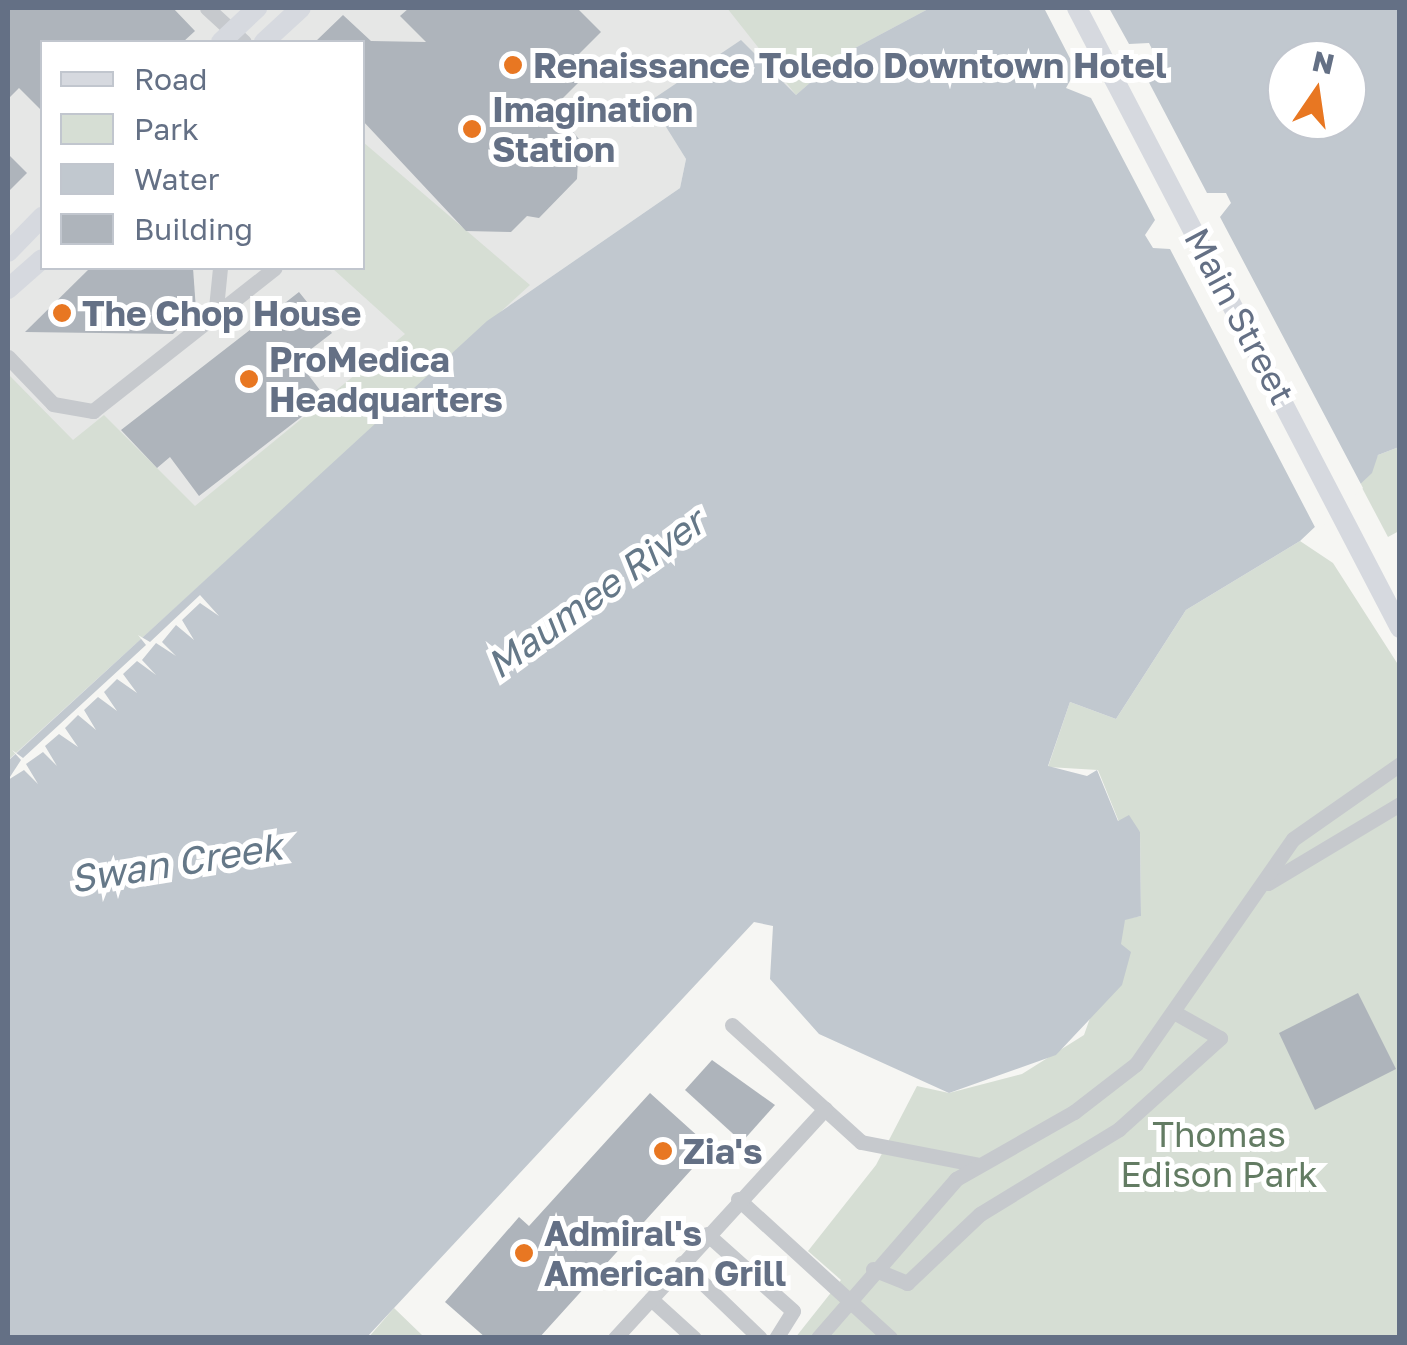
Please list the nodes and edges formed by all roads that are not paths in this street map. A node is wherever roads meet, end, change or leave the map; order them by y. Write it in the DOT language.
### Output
graph roads {
  1 [pos="207,8"];
  2 [pos="257,8"];
  3 [pos="301,8"];
  4 [pos="1076,8"];
  5 [pos="232,39"];
  6 [pos="266,40"];
  7 [pos="40,219"];
  8 [pos="12,247"];
  9 [pos="40,260"];
  10 [pos="220,270"];
  11 [pos="273,270"];
  12 [pos="8,288"];
  13 [pos="213,322"];
  14 [pos="8,356"];
  15 [pos="1400,628"];
  16 [pos="1400,764"];
  17 [pos="1400,804"];
  18 [pos="1324,812"];
  19 [pos="1392,815"];
  20 [pos="1334,842"];
  21 [pos="1261,889"];
  22 [pos="1178,1014"];
  23 [pos="732,1025"];
  24 [pos="825,1109"];
  25 [pos="979,1165"];
  26 [pos="738,1199"];
  27 [pos="707,1234"];
  28 [pos="682,1263"];
  29 [pos="873,1268"];
  30 [pos="651,1299"];
  31 [pos="848,1300"];
  32 [pos="624,1334"];
  33 [pos="694,1338"];
  34 [pos="760,1338"];
  35 [pos="776,1338"];
  36 [pos="818,1338"];
  37 [pos="890,1338"];
  1 -- 5 [label="street"];
  2 -- 5 [label="main road"];
  3 -- 6 [label="main road"];
  4 -- 15 [label="main road, Main Street"];
  7 -- 8 [label="main road"];
  8 -- 9 [label="main road"];
  9 -- 12 [label="main road"];
  10 -- 13 [label="street"];
  11 -- 13 [label="street"];
  13 -- 14 [label="street"];
  16 -- 18 [label="street"];
  17 -- 19 [label="street"];
  18 -- 20 [label="street"];
  18 -- 21 [label="street"];
  19 -- 20 [label="street"];
  20 -- 21 [label="street"];
  21 -- 22 [label="street"];
  22 -- 25 [label="street"];
  22 -- 29 [label="street"];
  23 -- 24 [label="street"];
  24 -- 25 [label="street"];
  24 -- 26 [label="street"];
  25 -- 29 [label="street"];
  26 -- 27 [label="street"];
  26 -- 31 [label="street"];
  27 -- 28 [label="street"];
  27 -- 35 [label="street"];
  28 -- 30 [label="street"];
  28 -- 34 [label="street"];
  29 -- 31 [label="street"];
  30 -- 32 [label="street"];
  30 -- 33 [label="street"];
  31 -- 36 [label="street"];
  31 -- 37 [label="street"];
}
